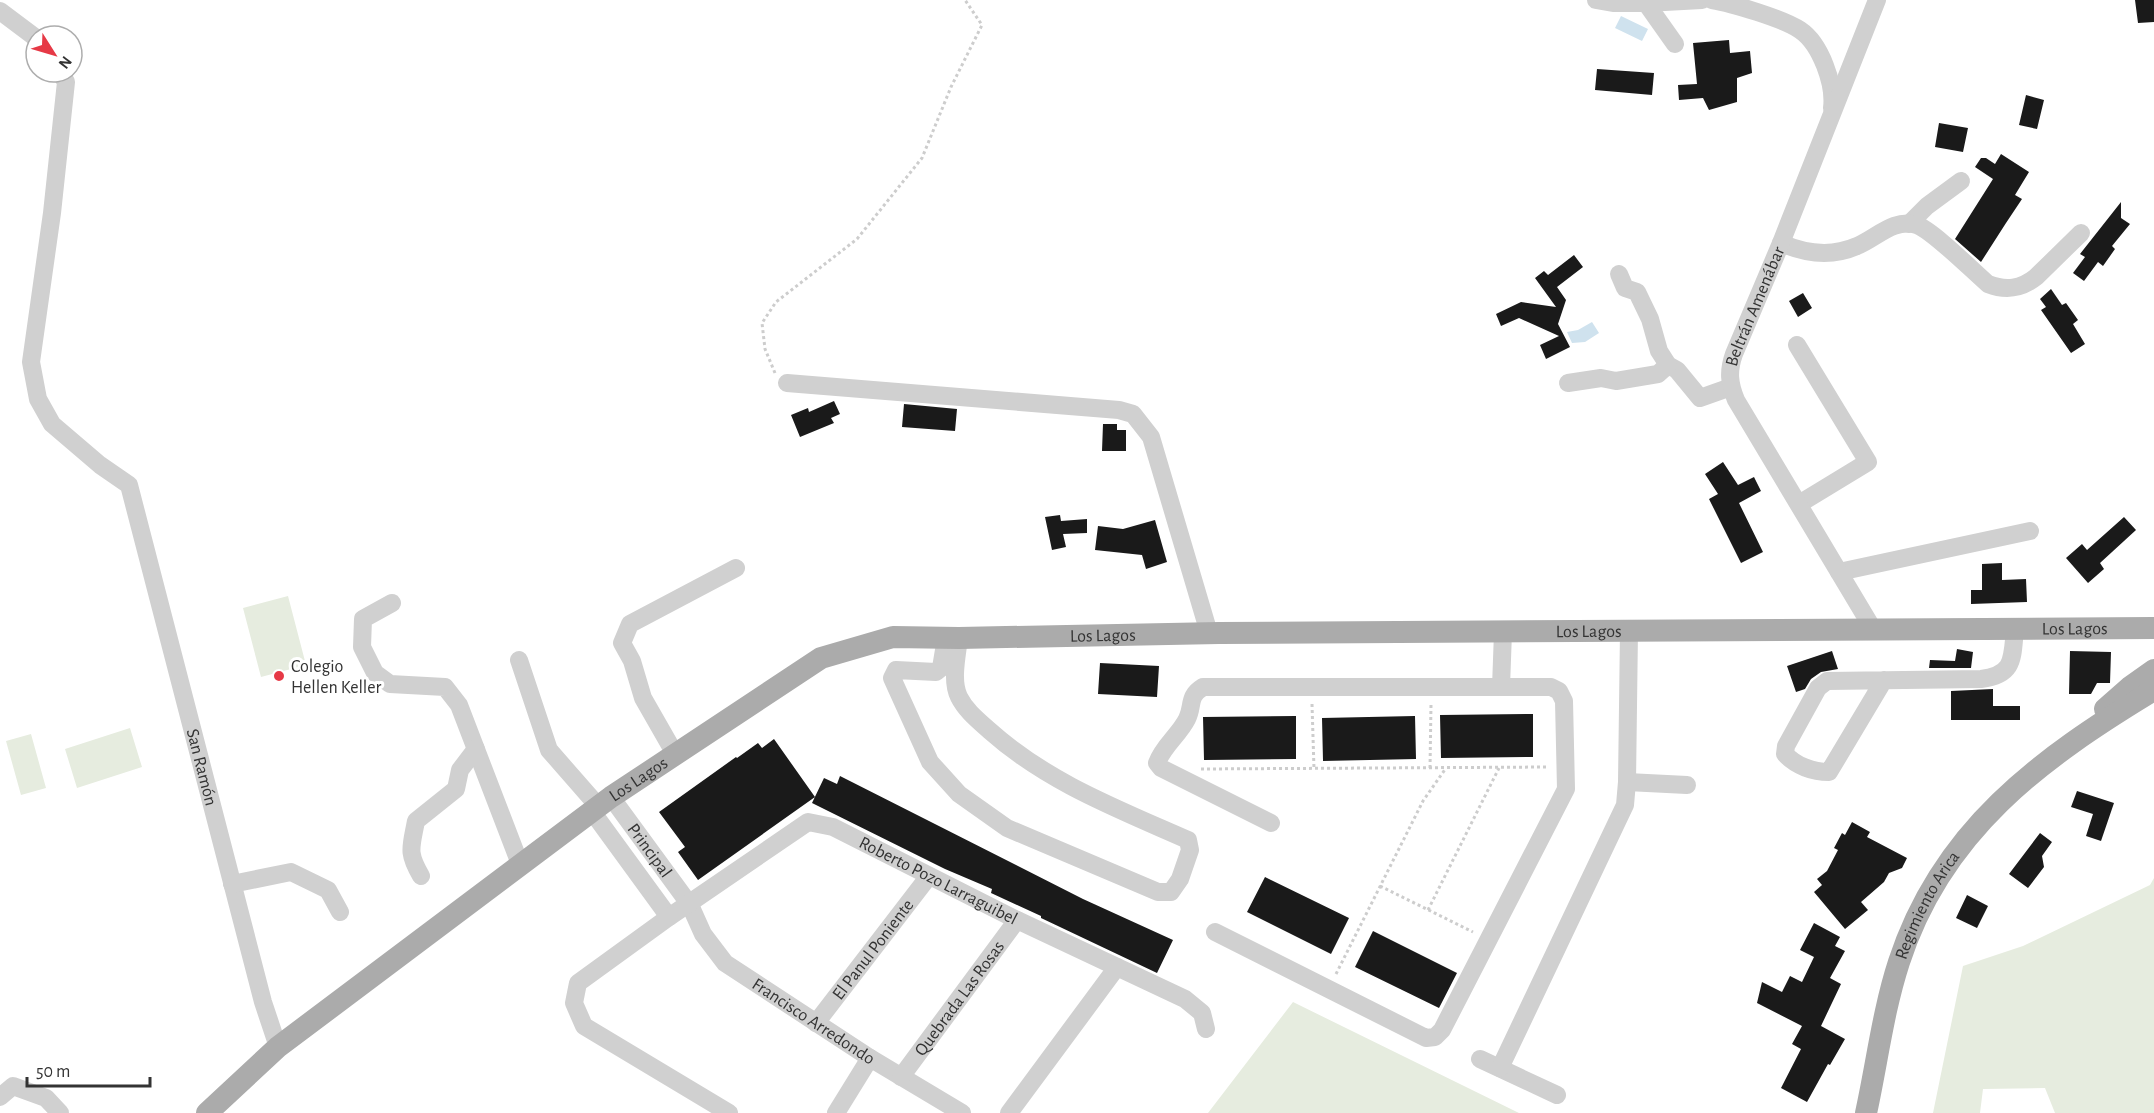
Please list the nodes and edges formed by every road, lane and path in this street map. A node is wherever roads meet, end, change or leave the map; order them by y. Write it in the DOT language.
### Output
graph roads {
  1 [pos="965,0"];
  2 [pos="1596,0"];
  3 [pos="1702,0"];
  4 [pos="1712,0"];
  5 [pos="1876,0"];
  6 [pos="1646,3"];
  7 [pos="0,11"];
  8 [pos="24,29"];
  9 [pos="1675,44"];
  10 [pos="66,84"];
  11 [pos="1832,116"];
  12 [pos="1961,181"];
  13 [pos="1909,224"];
  14 [pos="2080,233"];
  15 [pos="1781,243"];
  16 [pos="1618,274"];
  17 [pos="1797,345"];
  18 [pos="1668,365"];
  19 [pos="782,379"];
  20 [pos="1568,383"];
  21 [pos="1731,387"];
  22 [pos="1798,504"];
  23 [pos="2030,531"];
  24 [pos="736,568"];
  25 [pos="1839,572"];
  26 [pos="392,603"];
  27 [pos="1873,629"];
  28 [pos="2015,629"];
  29 [pos="2153,629"];
  30 [pos="1629,631"];
  31 [pos="1503,632"];
  32 [pos="1209,633"];
  33 [pos="952,638"];
  34 [pos="519,660"];
  35 [pos="2154,670"];
  36 [pos="1884,680"];
  37 [pos="1312,687"];
  38 [pos="1432,687"];
  39 [pos="1501,687"];
  40 [pos="2154,690"];
  41 [pos="2069,747"];
  42 [pos="476,749"];
  43 [pos="675,754"];
  44 [pos="1565,766"];
  45 [pos="1430,768"];
  46 [pos="1446,768"];
  47 [pos="1499,768"];
  48 [pos="1314,769"];
  49 [pos="1180,778"];
  50 [pos="1628,782"];
  51 [pos="1688,784"];
  52 [pos="600,804"];
  53 [pos="1271,823"];
  54 [pos="520,864"];
  55 [pos="421,876"];
  56 [pos="929,876"];
  57 [pos="232,884"];
  58 [pos="1380,886"];
  59 [pos="690,905"];
  60 [pos="1428,910"];
  61 [pos="340,912"];
  62 [pos="669,917"];
  63 [pos="1017,920"];
  64 [pos="1215,932"];
  65 [pos="1488,939"];
  66 [pos="1117,967"];
  67 [pos="1329,989"];
  68 [pos="816,1023"];
  69 [pos="1206,1029"];
  70 [pos="278,1047"];
  71 [pos="870,1058"];
  72 [pos="1480,1059"];
  73 [pos="1500,1068"];
  74 [pos="901,1077"];
  75 [pos="1557,1095"];
  76 [pos="0,1096"];
  77 [pos="60,1113"];
  78 [pos="207,1113"];
  79 [pos="729,1113"];
  80 [pos="836,1113"];
  81 [pos="962,1113"];
  82 [pos="1009,1113"];
  83 [pos="1866,1113"];
  1 -- 19 [label="path"];
  2 -- 6 [label="street"];
  3 -- 6 [label="street"];
  4 -- 11 [label="street"];
  5 -- 11 [label="street, Beltrán Amenábar"];
  6 -- 9 [label="street"];
  7 -- 8 [label="street"];
  10 -- 57 [label="street, San Ramón"];
  11 -- 15 [label="street, Beltrán Amenábar"];
  12 -- 13 [label="street"];
  13 -- 14 [label="street"];
  13 -- 15 [label="street"];
  15 -- 21 [label="street, Beltrán Amenábar"];
  16 -- 18 [label="street"];
  17 -- 22 [label="street"];
  18 -- 20 [label="street"];
  18 -- 21 [label="street"];
  19 -- 32 [label="street"];
  21 -- 22 [label="street, Beltrán Amenábar"];
  22 -- 25 [label="street, Beltrán Amenábar"];
  23 -- 25 [label="street"];
  24 -- 43 [label="street"];
  25 -- 27 [label="street, Beltrán Amenábar"];
  26 -- 42 [label="street"];
  27 -- 28 [label="main road, Los Lagos"];
  27 -- 30 [label="main road, Los Lagos"];
  28 -- 29 [label="main road, Los Lagos"];
  28 -- 36 [label="street"];
  30 -- 31 [label="main road, Los Lagos"];
  30 -- 50 [label="street"];
  31 -- 32 [label="main road, Los Lagos"];
  31 -- 39 [label="street"];
  32 -- 33 [label="main road, Los Lagos"];
  33 -- 33 [label="street"];
  33 -- 43 [label="main road, Los Lagos"];
  34 -- 52 [label="street"];
  35 -- 41 [label="main road, Regimiento Arica"];
  36 -- 36 [label="street"];
  37 -- 38 [label="street"];
  37 -- 48 [label="path"];
  37 -- 49 [label="street"];
  38 -- 39 [label="street"];
  38 -- 45 [label="path"];
  39 -- 44 [label="street"];
  40 -- 41 [label="main road, Regimiento Arica"];
  41 -- 83 [label="main road, Regimiento Arica"];
  42 -- 54 [label="street"];
  42 -- 55 [label="street"];
  43 -- 52 [label="main road, Los Lagos"];
  44 -- 47 [label="path"];
  44 -- 65 [label="street"];
  45 -- 46 [label="path"];
  45 -- 48 [label="path"];
  46 -- 47 [label="path"];
  46 -- 58 [label="path"];
  47 -- 60 [label="path"];
  48 -- 49 [label="path"];
  49 -- 53 [label="street"];
  50 -- 51 [label="street"];
  50 -- 73 [label="street"];
  52 -- 54 [label="main road, Los Lagos"];
  52 -- 59 [label="street, Principal"];
  52 -- 62 [label="street, Principal"];
  54 -- 70 [label="main road, Los Lagos"];
  56 -- 59 [label="street, Roberto Pozo Larraguibel"];
  56 -- 63 [label="street, Roberto Pozo Larraguibel"];
  56 -- 68 [label="street, El Panul Poniente"];
  57 -- 61 [label="street"];
  57 -- 70 [label="street, San Ramón"];
  58 -- 60 [label="path"];
  58 -- 67 [label="path"];
  59 -- 62 [label="street, Roberto Pozo Larraguibel"];
  59 -- 68 [label="street, Francisco Arredondo"];
  60 -- 65 [label="path"];
  62 -- 79 [label="street, Roberto Pozo Larraguibel"];
  63 -- 66 [label="street, Roberto Pozo Larraguibel"];
  63 -- 74 [label="street, Quebrada Las Rosas"];
  64 -- 67 [label="street"];
  65 -- 67 [label="street"];
  66 -- 69 [label="street, Roberto Pozo Larraguibel"];
  66 -- 82 [label="street"];
  68 -- 71 [label="street, Francisco Arredondo"];
  70 -- 78 [label="main road, Los Lagos"];
  71 -- 74 [label="street, Francisco Arredondo"];
  71 -- 80 [label="street"];
  72 -- 73 [label="street"];
  73 -- 75 [label="street"];
  74 -- 81 [label="street, Francisco Arredondo"];
  76 -- 77 [label="street"];
}
